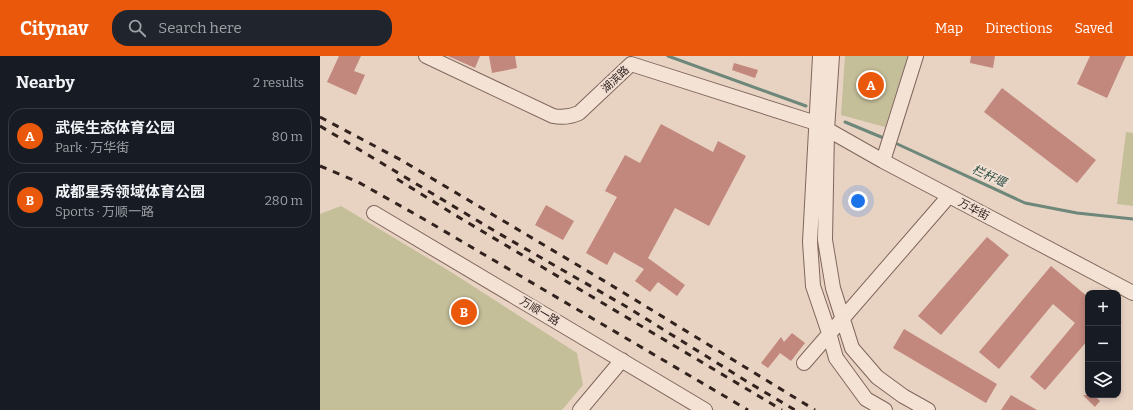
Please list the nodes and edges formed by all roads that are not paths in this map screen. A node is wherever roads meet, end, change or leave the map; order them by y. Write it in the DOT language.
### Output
graph roads {
  1 [pos="426,56"];
  2 [pos="820,56"];
  3 [pos="832,56"];
  4 [pos="916,56"];
  5 [pos="822,127"];
  6 [pos="883,161"];
  7 [pos="949,196"];
  8 [pos="374,213"];
  9 [pos="1133,293"];
  10 [pos="842,318"];
  11 [pos="830,333"];
  12 [pos="622,360"];
  13 [pos="804,363"];
  14 [pos="580,410"];
  15 [pos="705,410"];
  16 [pos="885,410"];
  17 [pos="928,410"];
  1 -- 5 [label="street, 湖滨路"];
  2 -- 5 [label="street"];
  3 -- 5 [label="street"];
  4 -- 6 [label="street"];
  5 -- 6 [label="street, 万华街"];
  5 -- 10 [label="street"];
  5 -- 11 [label="street"];
  6 -- 7 [label="street, 万华街"];
  7 -- 9 [label="street, 万华街"];
  7 -- 10 [label="street"];
  8 -- 12 [label="street, 万顺一路"];
  10 -- 11 [label="street"];
  10 -- 17 [label="street"];
  11 -- 13 [label="street"];
  11 -- 16 [label="street"];
  12 -- 14 [label="street"];
  12 -- 15 [label="street, 万顺一路"];
}
